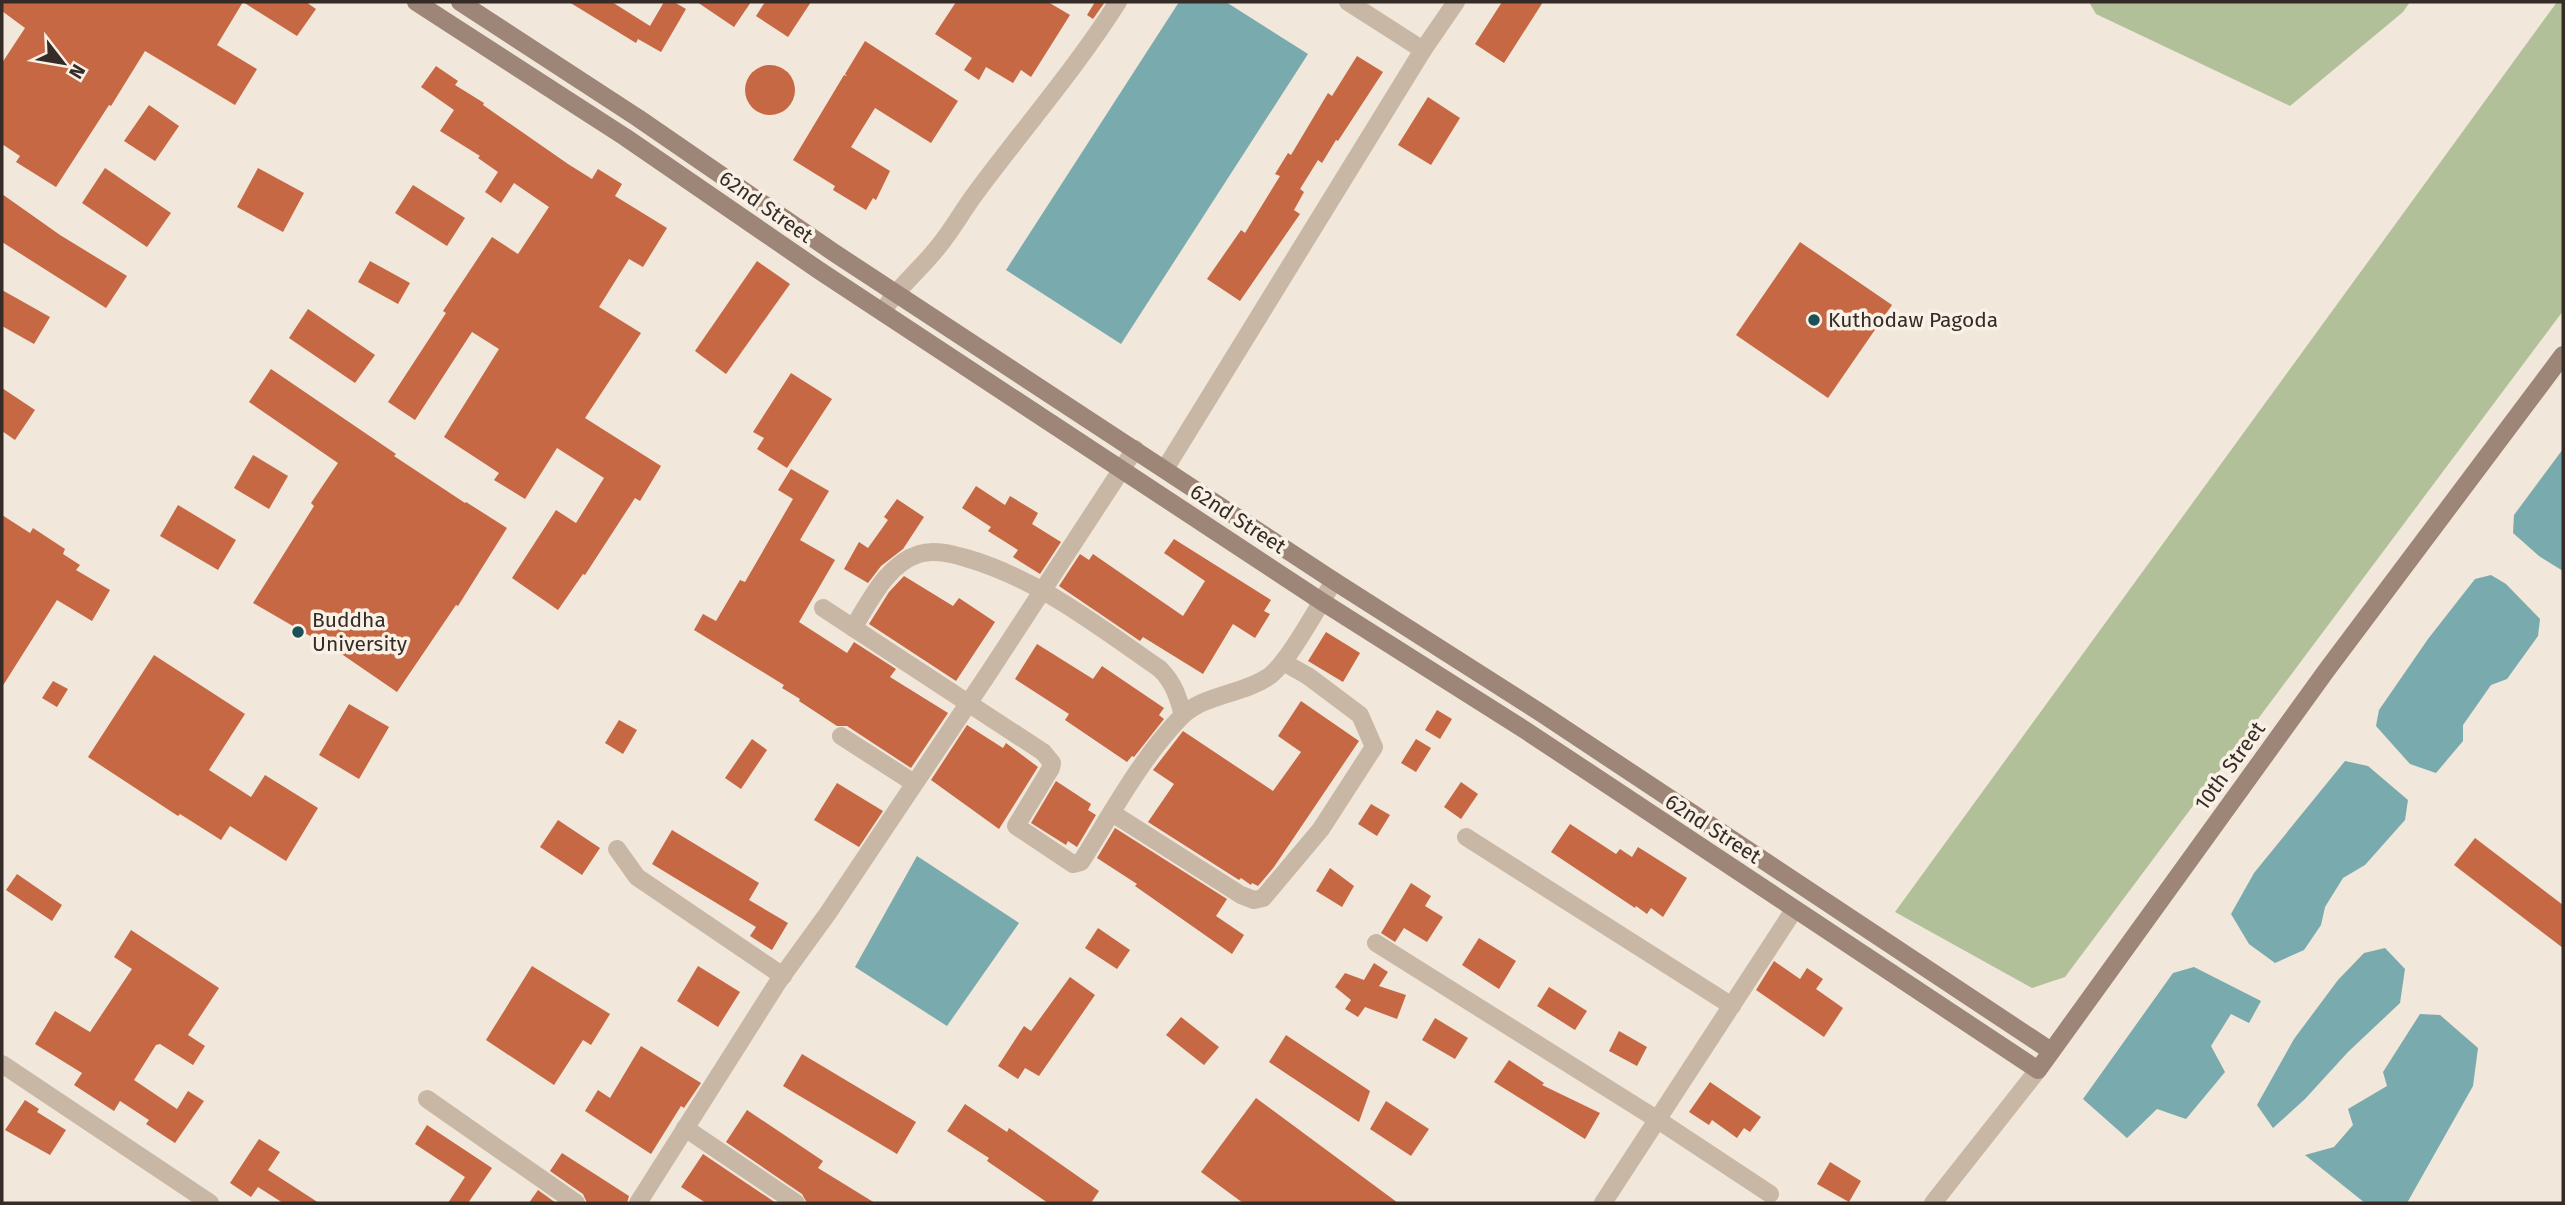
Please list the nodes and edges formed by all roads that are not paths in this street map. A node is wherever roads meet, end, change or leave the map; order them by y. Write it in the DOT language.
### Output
graph roads {
  1 [pos="416,2"];
  2 [pos="460,2"];
  3 [pos="1118,2"];
  4 [pos="1348,2"];
  5 [pos="1456,2"];
  6 [pos="1423,50"];
  7 [pos="896,292"];
  8 [pos="883,311"];
  9 [pos="2563,355"];
  10 [pos="1135,449"];
  11 [pos="1123,469"];
  12 [pos="1165,469"];
  13 [pos="1334,581"];
  14 [pos="1044,590"];
  15 [pos="1321,601"];
  16 [pos="822,608"];
  17 [pos="853,628"];
  18 [pos="1283,662"];
  19 [pos="969,702"];
  20 [pos="1541,713"];
  21 [pos="1183,715"];
  22 [pos="1528,732"];
  23 [pos="841,736"];
  24 [pos="914,783"];
  25 [pos="1112,813"];
  26 [pos="1466,837"];
  27 [pos="617,849"];
  28 [pos="1794,910"];
  29 [pos="1376,943"];
  30 [pos="1889,944"];
  31 [pos="1876,964"];
  32 [pos="783,976"];
  33 [pos="1732,1006"];
  34 [pos="2051,1051"];
  35 [pos="2,1064"];
  36 [pos="2038,1070"];
  37 [pos="426,1099"];
  38 [pos="1658,1120"];
  39 [pos="685,1128"];
  40 [pos="1770,1194"];
  41 [pos="210,1203"];
  42 [pos="576,1203"];
  43 [pos="638,1203"];
  44 [pos="796,1203"];
  45 [pos="1603,1203"];
  46 [pos="1933,1203"];
  1 -- 8 [label="main road, 62nd Street"];
  2 -- 7 [label="main road, 62nd Street"];
  3 -- 7 [label="street"];
  4 -- 6 [label="street"];
  5 -- 6 [label="street"];
  6 -- 12 [label="street"];
  7 -- 8 [label="street"];
  7 -- 10 [label="main road, 62nd Street"];
  8 -- 11 [label="main road, 62nd Street"];
  9 -- 34 [label="main road, 10th Street"];
  10 -- 11 [label="street"];
  10 -- 12 [label="main road, 62nd Street"];
  11 -- 14 [label="street"];
  11 -- 15 [label="main road, 62nd Street"];
  12 -- 13 [label="main road, 62nd Street"];
  13 -- 15 [label="street"];
  13 -- 20 [label="main road, 62nd Street"];
  14 -- 17 [label="street"];
  14 -- 19 [label="street"];
  14 -- 21 [label="street"];
  15 -- 18 [label="street"];
  15 -- 22 [label="main road, 62nd Street"];
  16 -- 17 [label="street"];
  17 -- 19 [label="street"];
  18 -- 21 [label="street"];
  18 -- 25 [label="street"];
  19 -- 24 [label="street"];
  19 -- 25 [label="street"];
  20 -- 22 [label="main road"];
  20 -- 30 [label="main road, 62nd Street"];
  21 -- 25 [label="street"];
  22 -- 28 [label="main road, 62nd Street"];
  23 -- 24 [label="street"];
  24 -- 32 [label="street"];
  26 -- 33 [label="street"];
  27 -- 32 [label="street"];
  28 -- 31 [label="main road, 62nd Street"];
  28 -- 33 [label="street"];
  29 -- 38 [label="street"];
  30 -- 31 [label="main road"];
  30 -- 34 [label="main road, 62nd Street"];
  31 -- 36 [label="main road, 62nd Street"];
  32 -- 39 [label="street"];
  33 -- 38 [label="street"];
  34 -- 36 [label="main road, 10th Street"];
  35 -- 41 [label="street"];
  36 -- 46 [label="street, 10th Street"];
  37 -- 42 [label="street"];
  38 -- 40 [label="street"];
  38 -- 45 [label="street"];
  39 -- 43 [label="street"];
  39 -- 44 [label="street"];
}
